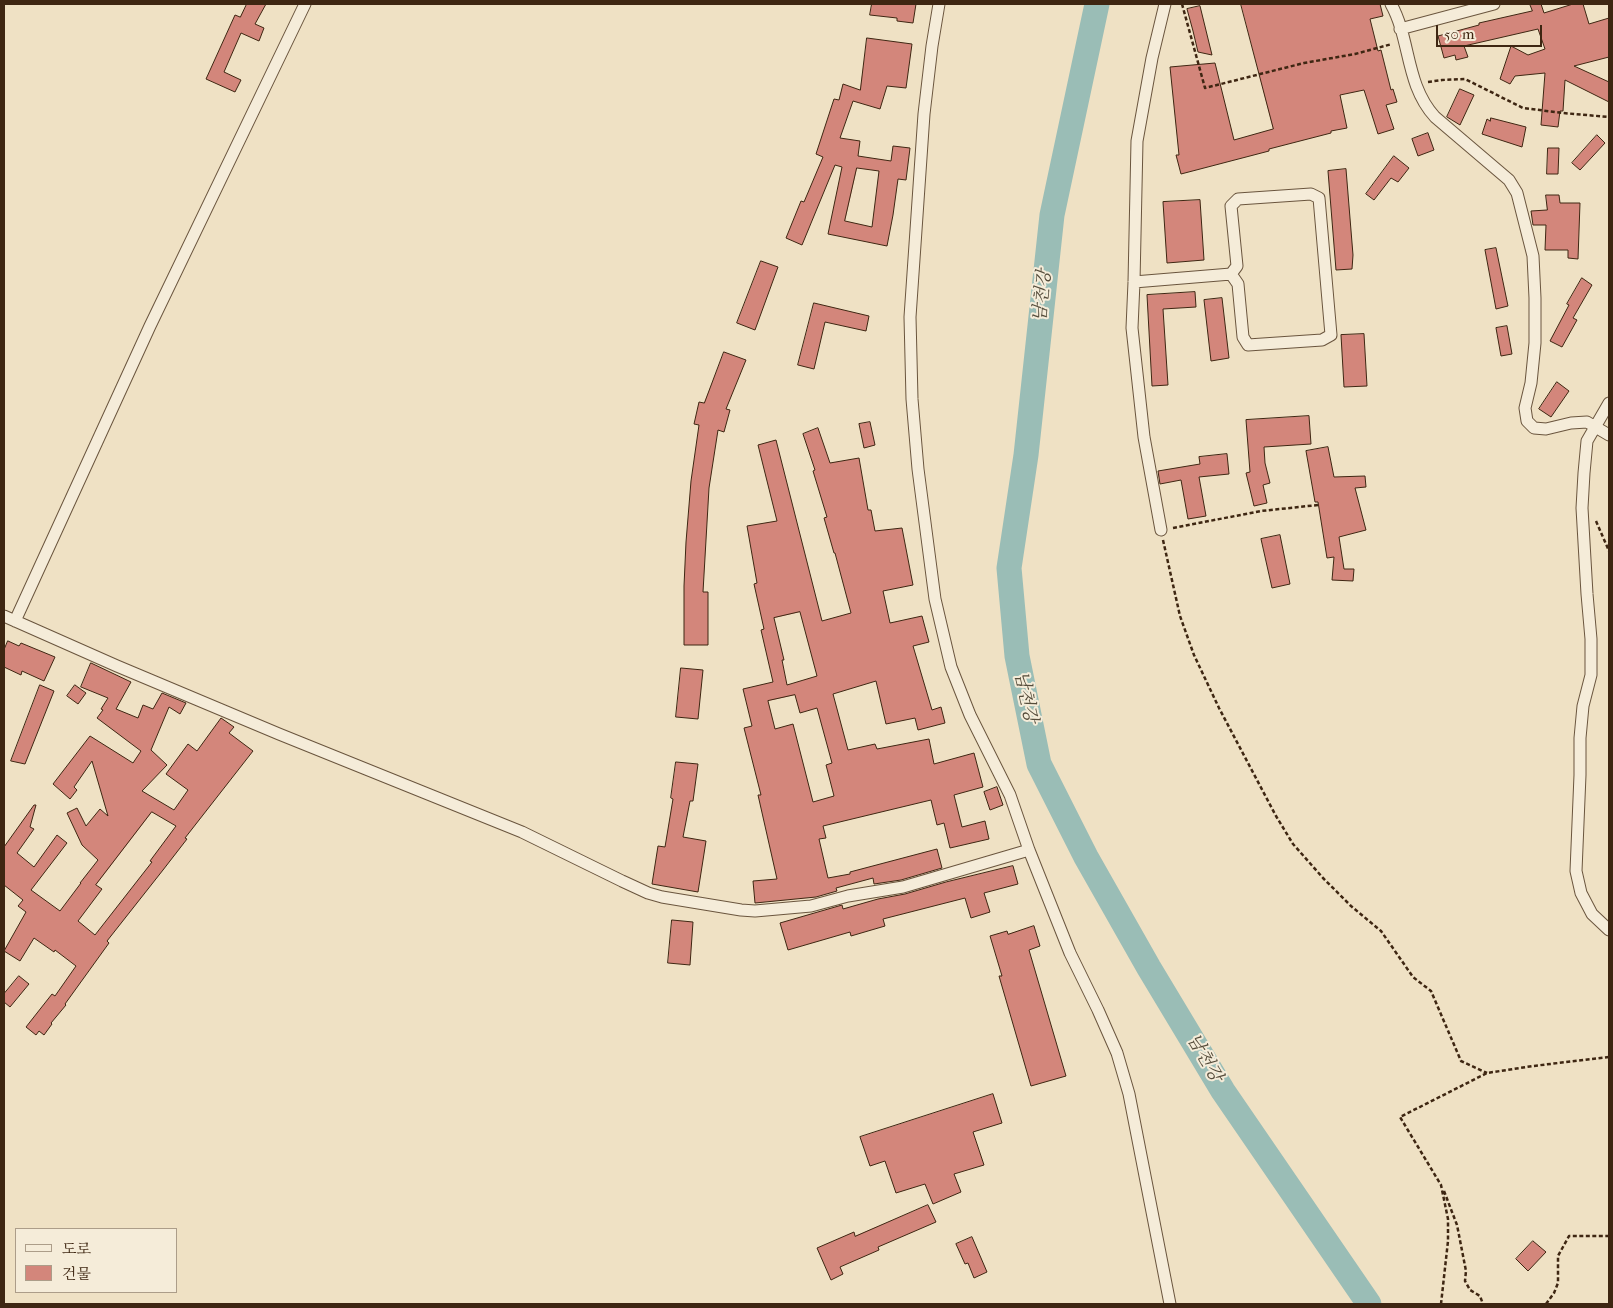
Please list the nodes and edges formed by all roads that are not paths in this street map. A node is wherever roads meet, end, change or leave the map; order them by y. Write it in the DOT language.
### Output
graph roads {
  1 [pos="305,4"];
  2 [pos="939,4"];
  3 [pos="1165,4"];
  4 [pos="1391,4"];
  5 [pos="1494,4"];
  6 [pos="1400,29"];
  7 [pos="1231,274"];
  8 [pos="1134,282"];
  9 [pos="1609,403"];
  10 [pos="1596,428"];
  11 [pos="1609,435"];
  12 [pos="1161,530"];
  13 [pos="9,618"];
  14 [pos="1029,850"];
  15 [pos="1609,930"];
  16 [pos="1170,1304"];
  1 -- 13 [label="street"];
  2 -- 14 [label="street"];
  3 -- 8 [label="street"];
  4 -- 6 [label="street"];
  5 -- 6 [label="street"];
  6 -- 10 [label="street"];
  7 -- 7 [label="street"];
  7 -- 8 [label="street"];
  8 -- 12 [label="street"];
  9 -- 10 [label="street"];
  10 -- 11 [label="street"];
  10 -- 15 [label="street"];
  13 -- 14 [label="street"];
  14 -- 16 [label="street"];
}
